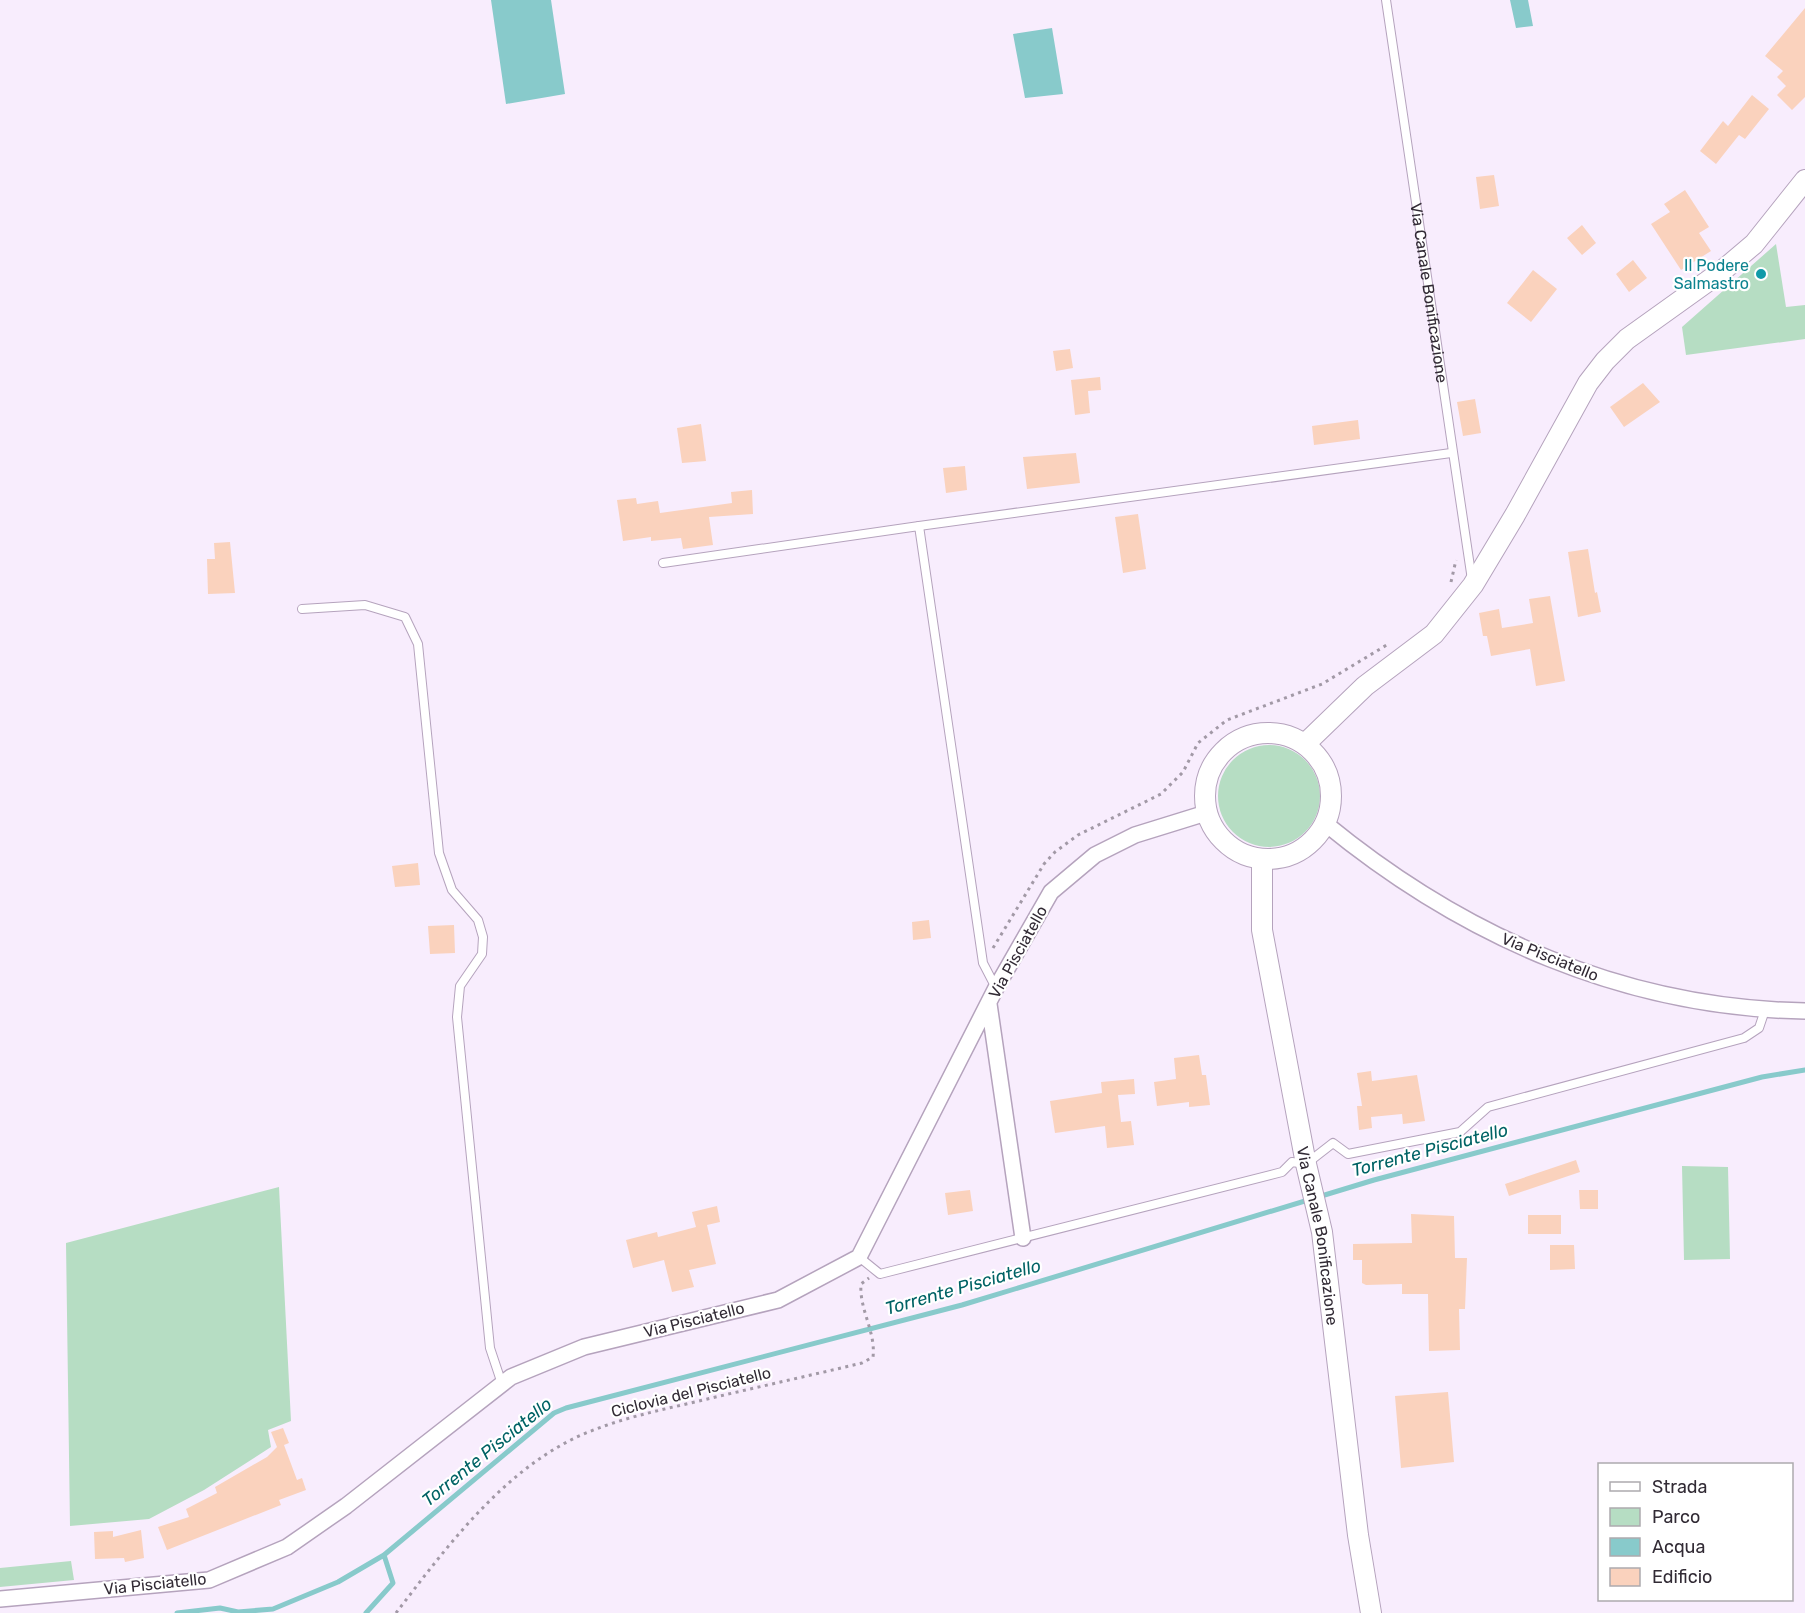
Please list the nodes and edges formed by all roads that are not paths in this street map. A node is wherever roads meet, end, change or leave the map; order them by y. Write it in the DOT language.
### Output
graph roads {
  1 [pos="1386,0"];
  2 [pos="1805,180"];
  3 [pos="1451,453"];
  4 [pos="919,526"];
  5 [pos="663,563"];
  6 [pos="1473,585"];
  7 [pos="302,609"];
  8 [pos="1305,744"];
  9 [pos="1206,813"];
  10 [pos="1326,824"];
  11 [pos="1262,860"];
  12 [pos="996,988"];
  13 [pos="989,1004"];
  14 [pos="1765,1010"];
  15 [pos="1805,1011"];
  16 [pos="1307,1170"];
  17 [pos="1023,1238"];
  18 [pos="859,1257"];
  19 [pos="502,1384"];
  20 [pos="0,1599"];
  21 [pos="1371,1613"];
  1 -- 3 [label="lane, Via Canale Bonificazione"];
  2 -- 6 [label="street"];
  3 -- 4 [label="lane"];
  3 -- 6 [label="lane, Via Canale Bonificazione"];
  4 -- 5 [label="lane"];
  4 -- 12 [label="lane"];
  6 -- 8 [label="street"];
  7 -- 19 [label="lane"];
  8 -- 9 [label="street"];
  8 -- 10 [label="street"];
  9 -- 11 [label="street"];
  9 -- 12 [label="street, Via Pisciatello"];
  10 -- 11 [label="street"];
  10 -- 14 [label="street, Via Pisciatello"];
  11 -- 16 [label="street, Via Canale Bonificazione"];
  12 -- 13 [label="street, Via Pisciatello"];
  13 -- 17 [label="street"];
  13 -- 18 [label="street, Via Pisciatello"];
  14 -- 15 [label="street, Via Pisciatello"];
  14 -- 16 [label="lane"];
  16 -- 17 [label="lane"];
  16 -- 21 [label="street, Via Canale Bonificazione"];
  17 -- 18 [label="lane"];
  18 -- 19 [label="street, Via Pisciatello"];
  19 -- 20 [label="street, Via Pisciatello"];
}
